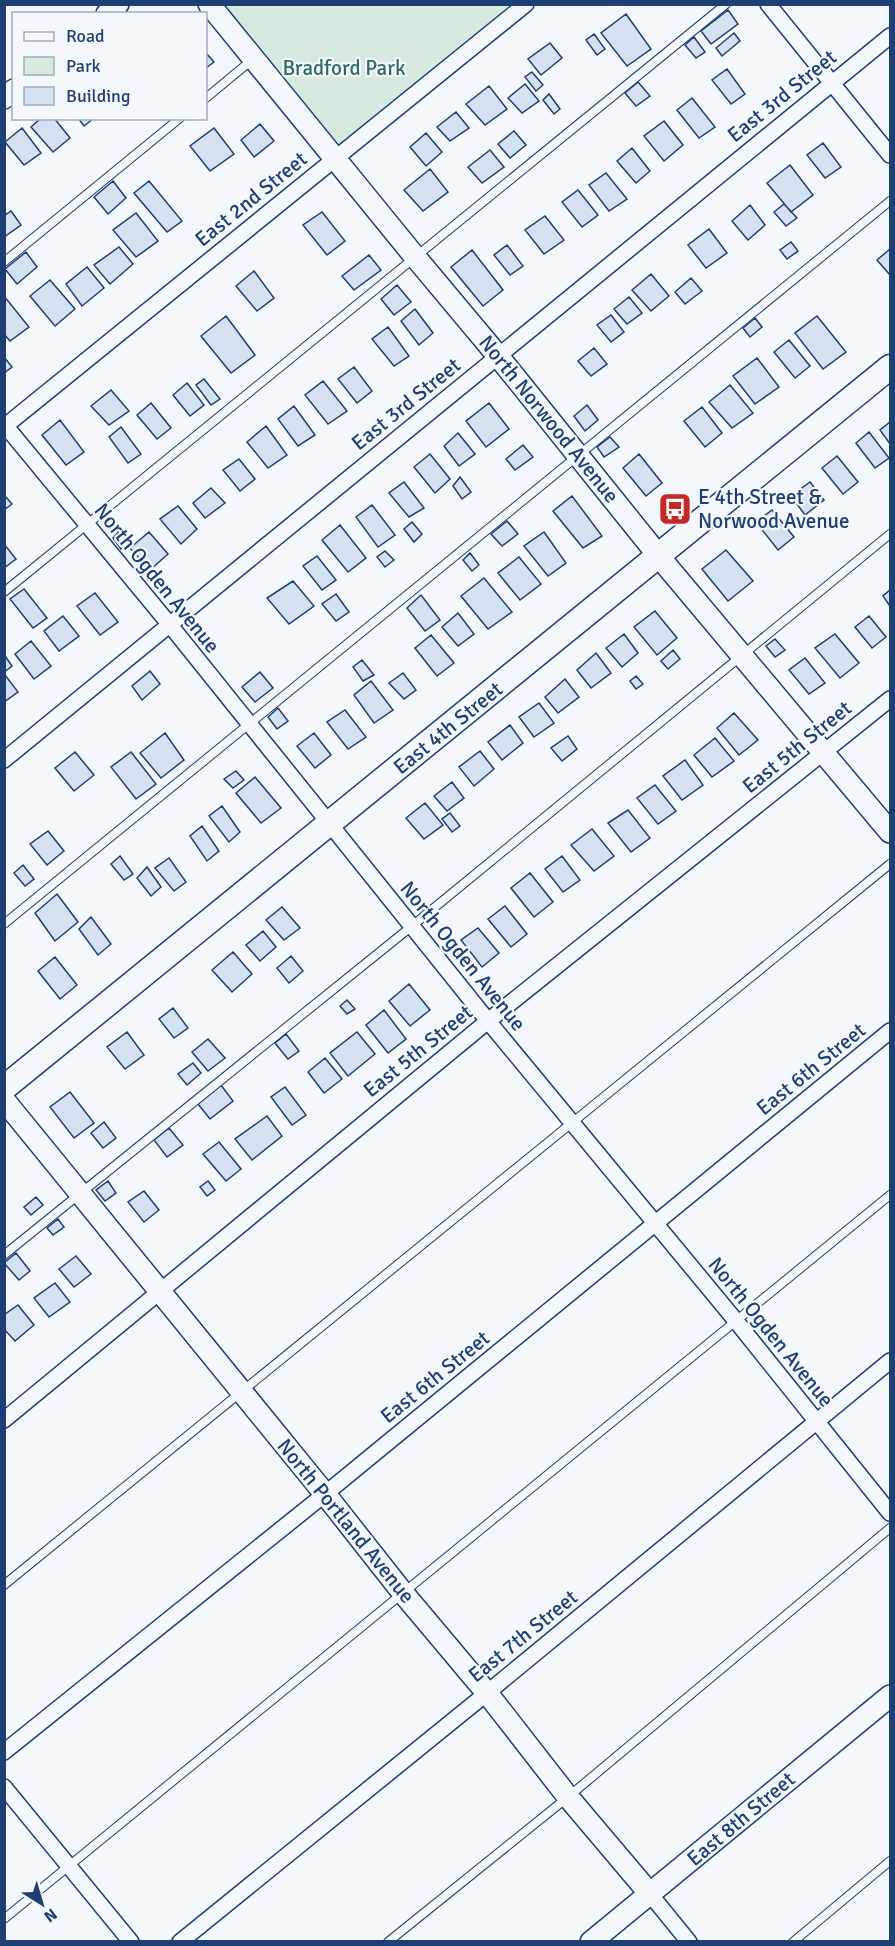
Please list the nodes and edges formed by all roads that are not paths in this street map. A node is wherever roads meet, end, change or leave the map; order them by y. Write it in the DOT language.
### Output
graph roads {
  1 [pos="209,4"];
  2 [pos="526,4"];
  3 [pos="726,4"];
  4 [pos="768,4"];
  5 [pos="891,36"];
  6 [pos="254,58"];
  7 [pos="831,83"];
  8 [pos="207,97"];
  9 [pos="178,120"];
  10 [pos="891,155"];
  11 [pos="335,158"];
  12 [pos="891,201"];
  13 [pos="416,258"];
  14 [pos="4,262"];
  15 [pos="498,356"];
  16 [pos="891,367"];
  17 [pos="5,426"];
  18 [pos="578,456"];
  19 [pos="87,525"];
  20 [pos="891,534"];
  21 [pos="659,556"];
  22 [pos="4,592"];
  23 [pos="170,625"];
  24 [pos="743,655"];
  25 [pos="891,699"];
  26 [pos="248,723"];
  27 [pos="824,753"];
  28 [pos="4,760"];
  29 [pos="330,824"];
  30 [pos="891,832"];
  31 [pos="891,864"];
  32 [pos="4,924"];
  33 [pos="412,926"];
  34 [pos="488,1021"];
  35 [pos="891,1031"];
  36 [pos="4,1088"];
  37 [pos="4,1100"];
  38 [pos="573,1122"];
  39 [pos="80,1194"];
  40 [pos="891,1195"];
  41 [pos="656,1224"];
  42 [pos="4,1255"];
  43 [pos="159,1291"];
  44 [pos="736,1321"];
  45 [pos="891,1361"];
  46 [pos="242,1392"];
  47 [pos="4,1420"];
  48 [pos="817,1422"];
  49 [pos="325,1494"];
  50 [pos="891,1513"];
  51 [pos="891,1528"];
  52 [pos="4,1585"];
  53 [pos="403,1593"];
  54 [pos="487,1694"];
  55 [pos="891,1696"];
  56 [pos="4,1752"];
  57 [pos="4,1787"];
  58 [pos="568,1797"];
  59 [pos="891,1861"];
  60 [pos="69,1866"];
  61 [pos="650,1894"];
  62 [pos="4,1919"];
  63 [pos="131,1941"];
  64 [pos="180,1941"];
  65 [pos="388,1941"];
  66 [pos="591,1941"];
  67 [pos="689,1941"];
  68 [pos="793,1941"];
  1 -- 6 [label="street, North Norwood Avenue"];
  2 -- 11 [label="street, East 2nd Street"];
  3 -- 13 [label="lane"];
  4 -- 7 [label="street"];
  5 -- 7 [label="street, East 3rd Street"];
  6 -- 8 [label="lane"];
  6 -- 11 [label="street, North Norwood Avenue"];
  7 -- 10 [label="street"];
  7 -- 15 [label="street, East 3rd Street"];
  9 -- 14 [label="lane"];
  11 -- 13 [label="street, North Norwood Avenue"];
  11 -- 17 [label="street, East 2nd Street"];
  12 -- 18 [label="lane"];
  13 -- 15 [label="street, North Norwood Avenue"];
  13 -- 19 [label="lane"];
  15 -- 18 [label="street, North Norwood Avenue"];
  15 -- 23 [label="street, East 3rd Street"];
  16 -- 21 [label="main road, East 4th Street"];
  17 -- 19 [label="street, North Ogden Avenue"];
  18 -- 21 [label="street, North Norwood Avenue"];
  18 -- 26 [label="lane"];
  19 -- 22 [label="lane"];
  19 -- 23 [label="street, North Ogden Avenue"];
  20 -- 24 [label="lane"];
  21 -- 24 [label="street, North Norwood Avenue"];
  21 -- 29 [label="main road, East 4th Street"];
  23 -- 26 [label="street, North Ogden Avenue"];
  23 -- 28 [label="street, East 3rd Street"];
  24 -- 27 [label="street, North Norwood Avenue"];
  24 -- 33 [label="lane"];
  25 -- 27 [label="street, East 5th Street"];
  26 -- 29 [label="street, North Ogden Avenue"];
  26 -- 32 [label="lane"];
  27 -- 30 [label="street, North Norwood Avenue"];
  27 -- 34 [label="street, East 5th Street"];
  29 -- 33 [label="street, North Ogden Avenue"];
  29 -- 36 [label="main road, East 4th Street"];
  31 -- 38 [label="lane"];
  33 -- 34 [label="street, North Ogden Avenue"];
  33 -- 39 [label="lane"];
  34 -- 38 [label="street, North Ogden Avenue"];
  34 -- 43 [label="street, East 5th Street"];
  35 -- 41 [label="street, East 6th Street"];
  37 -- 39 [label="street, North Portland Avenue"];
  38 -- 41 [label="street, North Ogden Avenue"];
  38 -- 46 [label="lane"];
  39 -- 42 [label="lane"];
  39 -- 43 [label="street, North Portland Avenue"];
  40 -- 44 [label="lane"];
  41 -- 44 [label="street, North Ogden Avenue"];
  41 -- 49 [label="street, East 6th Street"];
  43 -- 46 [label="street, North Portland Avenue"];
  43 -- 47 [label="street, East 5th Street"];
  44 -- 48 [label="street, North Ogden Avenue"];
  44 -- 53 [label="lane"];
  45 -- 48 [label="street, East 7th Street"];
  46 -- 49 [label="street, North Portland Avenue"];
  46 -- 52 [label="lane"];
  48 -- 50 [label="street, North Ogden Avenue"];
  48 -- 54 [label="street, East 7th Street"];
  49 -- 53 [label="street, North Portland Avenue"];
  49 -- 56 [label="street, East 6th Street"];
  51 -- 58 [label="lane"];
  53 -- 54 [label="street, North Portland Avenue"];
  53 -- 60 [label="lane"];
  54 -- 58 [label="street, North Portland Avenue"];
  54 -- 64 [label="street, East 7th Street"];
  55 -- 61 [label="street, East 8th Street"];
  57 -- 60 [label="street"];
  58 -- 61 [label="street, North Portland Avenue"];
  58 -- 65 [label="lane"];
  59 -- 68 [label="lane"];
  60 -- 62 [label="lane"];
  60 -- 63 [label="street"];
  61 -- 66 [label="street, East 8th Street"];
  61 -- 67 [label="street, North Portland Avenue"];
}
